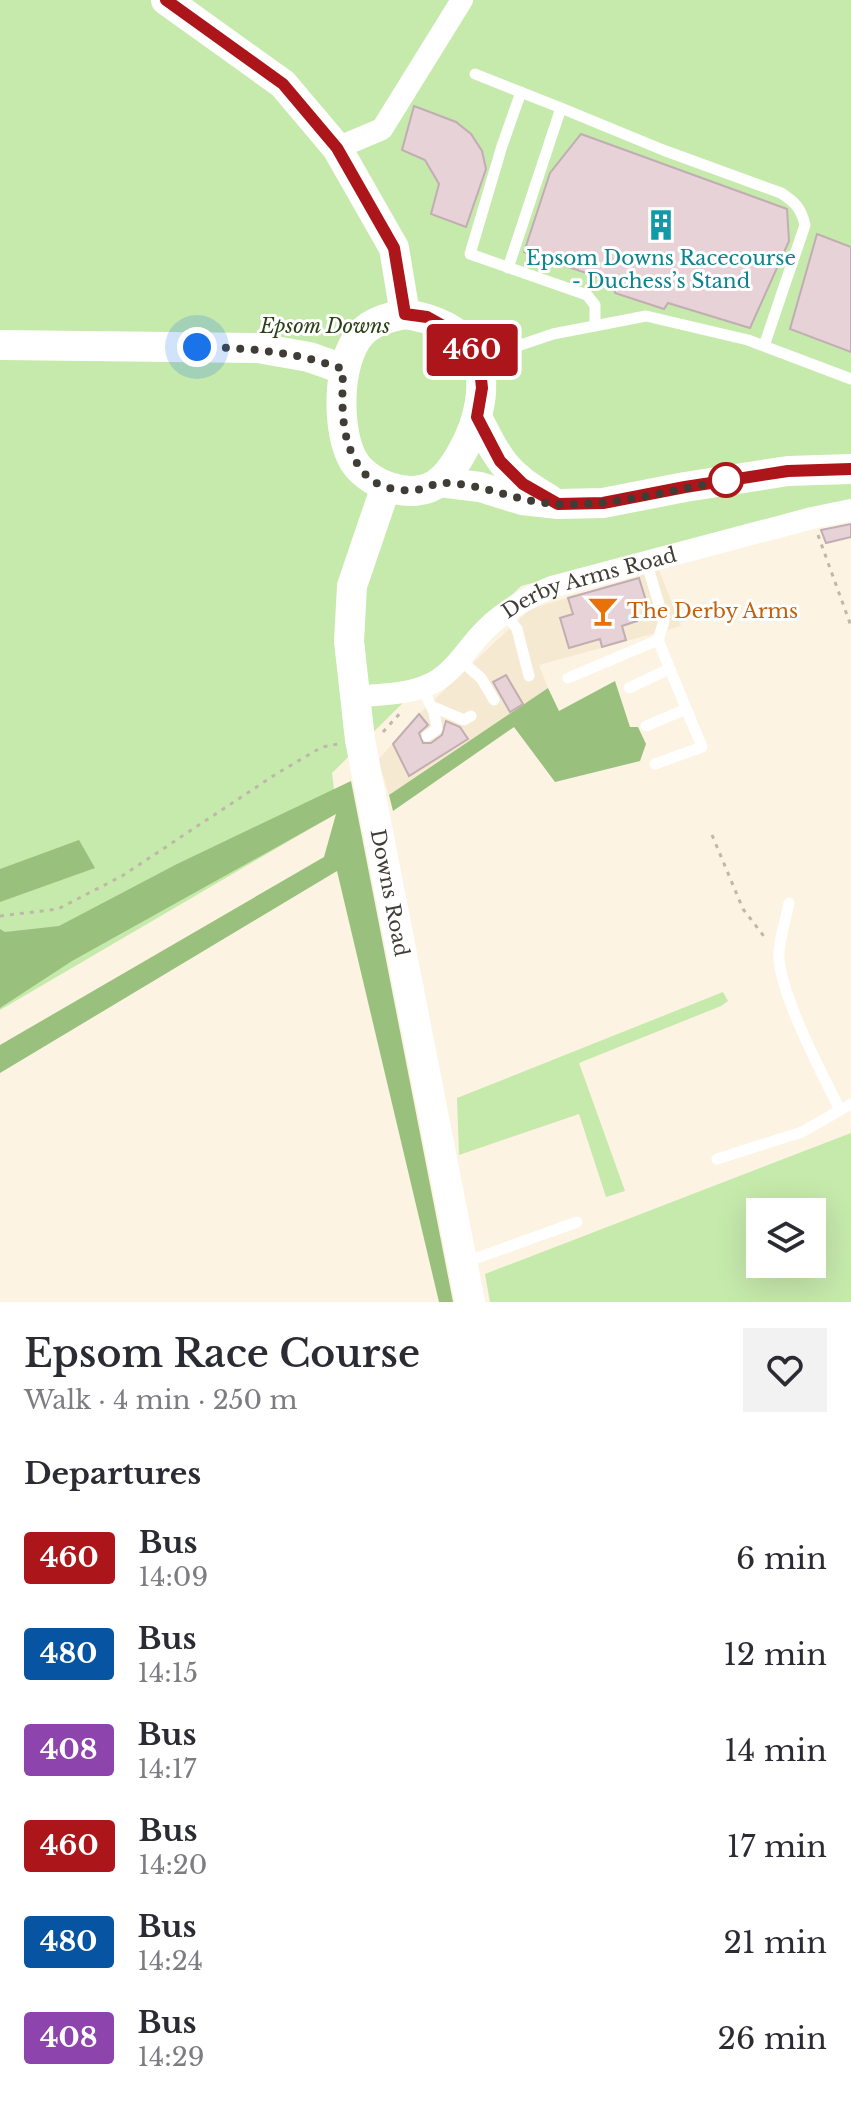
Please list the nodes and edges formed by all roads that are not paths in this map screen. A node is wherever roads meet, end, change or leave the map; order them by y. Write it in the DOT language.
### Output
graph roads {
  1 [pos="166,0"];
  2 [pos="462,0"];
  3 [pos="475,74"];
  4 [pos="521,92"];
  5 [pos="561,108"];
  6 [pos="337,148"];
  7 [pos="508,268"];
  8 [pos="405,314"];
  9 [pos="595,326"];
  10 [pos="0,345"];
  11 [pos="764,346"];
  12 [pos="479,359"];
  13 [pos="343,369"];
  14 [pos="851,379"];
  15 [pos="477,417"];
  16 [pos="851,469"];
  17 [pos="439,482"];
  18 [pos="386,486"];
  19 [pos="558,504"];
  20 [pos="851,510"];
  21 [pos="646,561"];
  22 [pos="505,613"];
  23 [pos="658,640"];
  24 [pos="459,659"];
  25 [pos="669,669"];
  26 [pos="529,676"];
  27 [pos="568,678"];
  28 [pos="629,688"];
  29 [pos="420,695"];
  30 [pos="356,697"];
  31 [pos="494,700"];
  32 [pos="686,709"];
  33 [pos="471,716"];
  34 [pos="646,726"];
  35 [pos="427,736"];
  36 [pos="655,764"];
  37 [pos="789,903"];
  38 [pos="846,1107"];
  39 [pos="717,1159"];
  40 [pos="577,1222"];
  41 [pos="462,1263"];
  42 [pos="470,1302"];
  1 -- 6 [label="main road"];
  2 -- 6 [label="street"];
  3 -- 4 [label="lane"];
  4 -- 5 [label="lane"];
  4 -- 7 [label="lane"];
  5 -- 7 [label="lane"];
  5 -- 11 [label="lane"];
  6 -- 8 [label="main road"];
  7 -- 9 [label="lane"];
  8 -- 12 [label="main road"];
  8 -- 13 [label="main road"];
  9 -- 11 [label="lane"];
  9 -- 12 [label="lane"];
  10 -- 13 [label="main road"];
  11 -- 14 [label="lane"];
  12 -- 15 [label="main road"];
  13 -- 18 [label="main road"];
  15 -- 17 [label="main road"];
  15 -- 19 [label="main road"];
  16 -- 19 [label="main road"];
  17 -- 18 [label="main road"];
  17 -- 19 [label="main road"];
  18 -- 30 [label="main road, Downs Road"];
  20 -- 21 [label="street, Derby Arms Road"];
  21 -- 22 [label="street, Derby Arms Road"];
  21 -- 23 [label="lane"];
  22 -- 24 [label="street, Derby Arms Road"];
  22 -- 26 [label="lane"];
  23 -- 25 [label="lane"];
  23 -- 27 [label="lane"];
  24 -- 29 [label="street, Derby Arms Road"];
  24 -- 31 [label="lane"];
  25 -- 28 [label="lane"];
  25 -- 32 [label="lane"];
  29 -- 30 [label="street, Derby Arms Road"];
  29 -- 33 [label="lane"];
  29 -- 35 [label="lane"];
  30 -- 41 [label="main road, Downs Road"];
  32 -- 34 [label="lane"];
  32 -- 36 [label="lane"];
  37 -- 38 [label="lane"];
  38 -- 39 [label="lane"];
  40 -- 41 [label="lane"];
  41 -- 42 [label="main road, Downs Road"];
}
